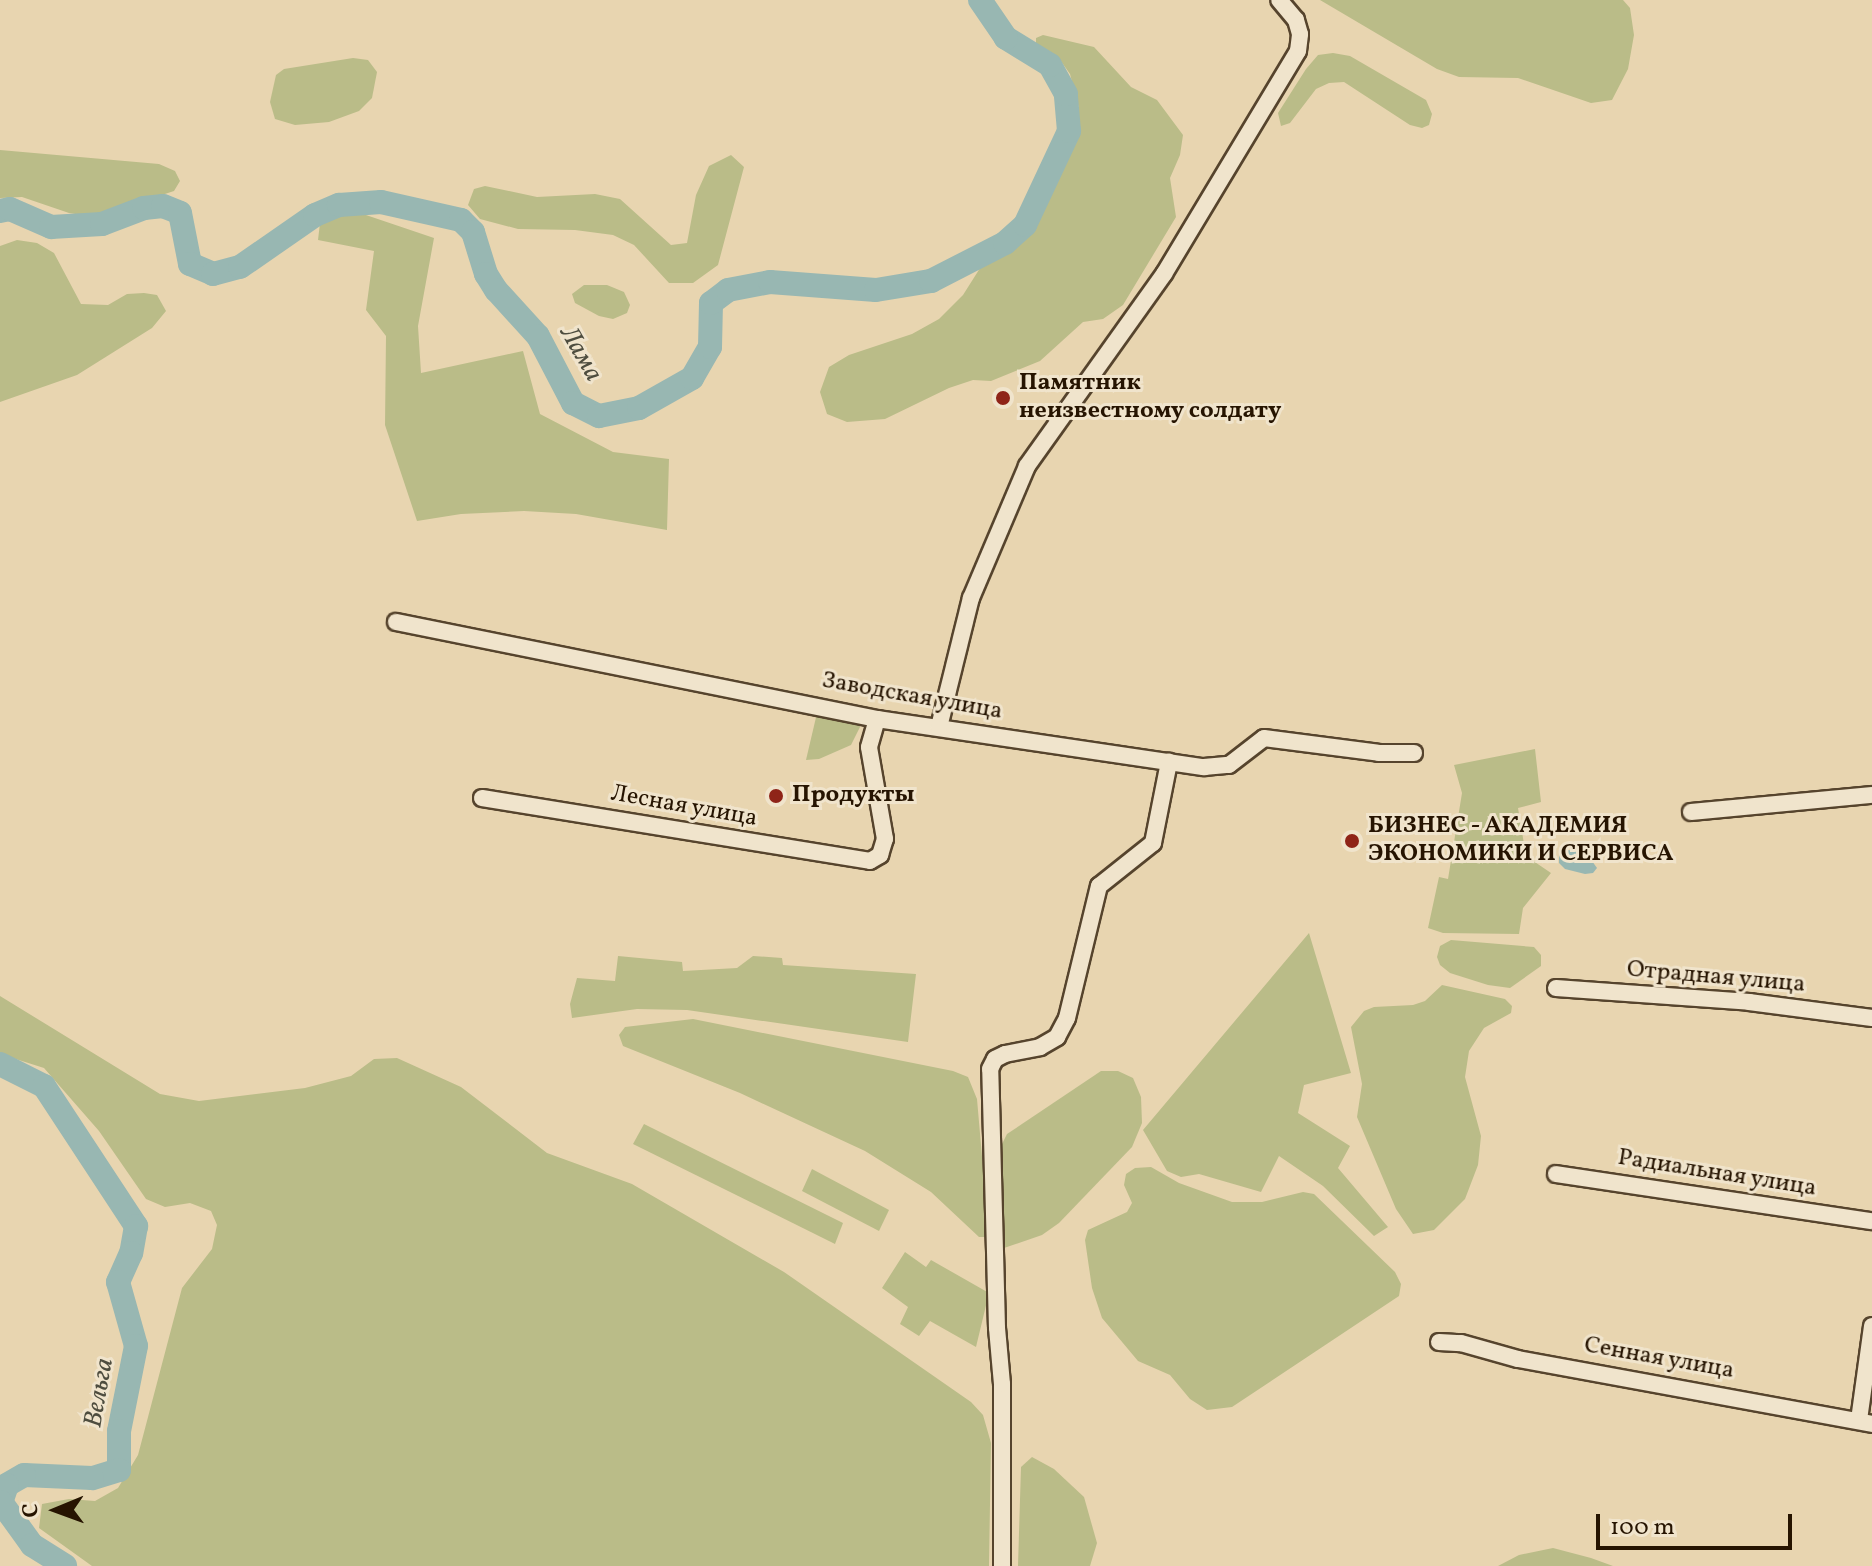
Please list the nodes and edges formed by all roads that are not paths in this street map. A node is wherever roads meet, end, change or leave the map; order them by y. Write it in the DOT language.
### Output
graph roads {
  1 [pos="1279,0"];
  2 [pos="396,622"];
  3 [pos="877,719"];
  4 [pos="939,727"];
  5 [pos="1414,753"];
  6 [pos="1169,762"];
  7 [pos="1872,795"];
  8 [pos="482,798"];
  9 [pos="1691,812"];
  10 [pos="1556,988"];
  11 [pos="1872,1018"];
  12 [pos="1556,1174"];
  13 [pos="1872,1221"];
  14 [pos="1872,1326"];
  15 [pos="1439,1342"];
  16 [pos="1869,1371"];
  17 [pos="1865,1422"];
  18 [pos="1002,1566"];
  1 -- 4 [label="street"];
  2 -- 3 [label="street, Заводская улица"];
  3 -- 4 [label="street, Заводская улица"];
  3 -- 8 [label="street, Лесная улица"];
  4 -- 6 [label="street, Заводская улица"];
  5 -- 6 [label="street, Заводская улица"];
  6 -- 18 [label="street"];
  7 -- 9 [label="street"];
  10 -- 11 [label="street, Отрадная улица"];
  12 -- 13 [label="street, Радиальная улица"];
  14 -- 16 [label="street"];
  15 -- 17 [label="street, Сенная улица"];
  16 -- 17 [label="street"];
}
